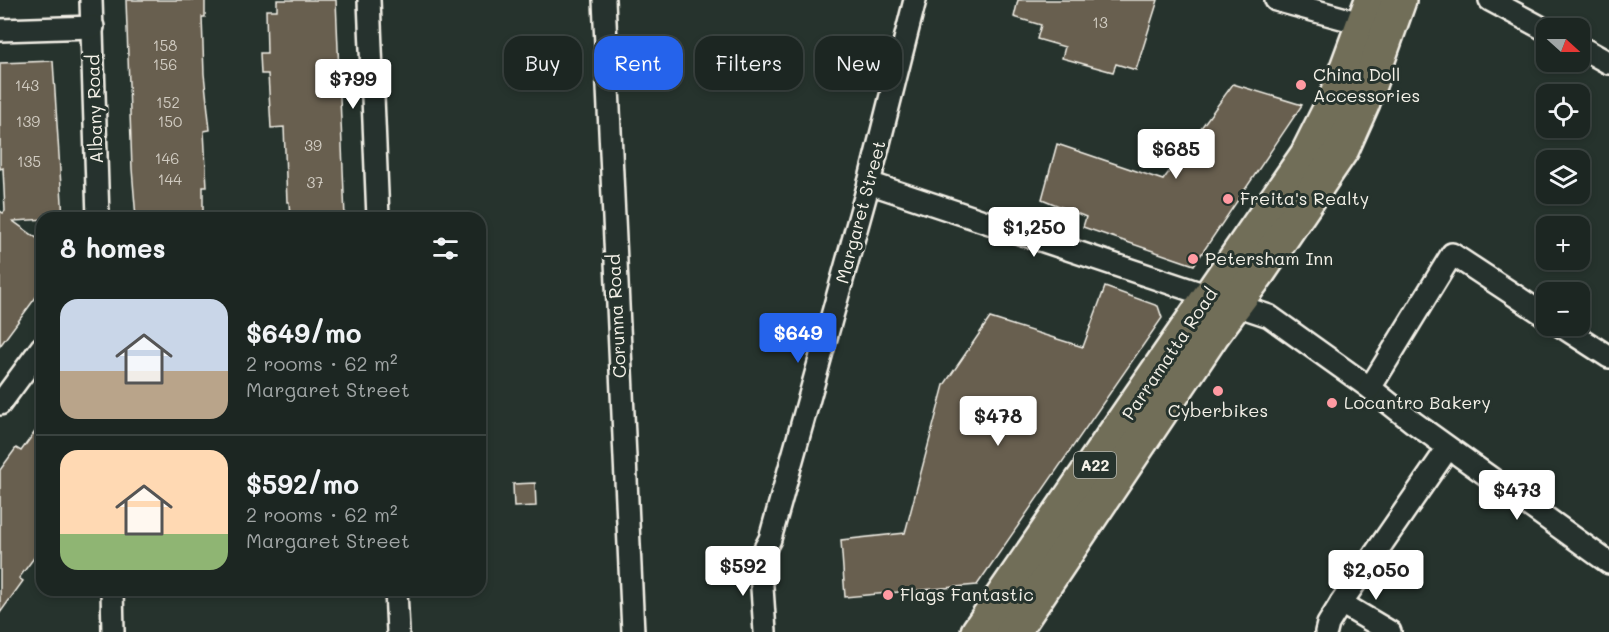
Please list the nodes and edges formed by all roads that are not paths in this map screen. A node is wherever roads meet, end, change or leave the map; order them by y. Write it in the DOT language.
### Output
graph roads {
  1 [pos="91,0"];
  2 [pos="369,0"];
  3 [pos="604,0"];
  4 [pos="915,0"];
  5 [pos="1276,0"];
  6 [pos="1399,0"];
  7 [pos="1491,0"];
  8 [pos="1368,12"];
  9 [pos="1536,25"];
  10 [pos="93,27"];
  11 [pos="0,30"];
  12 [pos="1590,53"];
  13 [pos="1609,63"];
  14 [pos="869,183"];
  15 [pos="98,212"];
  16 [pos="378,212"];
  17 [pos="1222,300"];
  18 [pos="1536,309"];
  19 [pos="1577,336"];
  20 [pos="36,355"];
  21 [pos="1609,357"];
  22 [pos="1370,388"];
  23 [pos="0,404"];
  24 [pos="1448,448"];
  25 [pos="1609,563"];
  26 [pos="112,596"];
  27 [pos="396,596"];
  28 [pos="1341,603"];
  29 [pos="113,632"];
  30 [pos="398,632"];
  31 [pos="633,632"];
  32 [pos="765,632"];
  33 [pos="978,632"];
  34 [pos="1012,632"];
  35 [pos="1326,632"];
  36 [pos="1390,632"];
  1 -- 10 [label="street, Albany Road"];
  2 -- 16 [label="street"];
  3 -- 31 [label="street, Corunna Road"];
  4 -- 14 [label="street, Margaret Street"];
  5 -- 8 [label="street"];
  6 -- 17 [label="highway, Parramatta Road / A22"];
  7 -- 9 [label="street"];
  8 -- 17 [label="highway, Parramatta Road / A22"];
  10 -- 11 [label="street"];
  10 -- 15 [label="street, Albany Road"];
  12 -- 13 [label="street"];
  14 -- 17 [label="street"];
  14 -- 32 [label="street, Margaret Street"];
  17 -- 22 [label="street"];
  17 -- 33 [label="highway, Parramatta Road / A22"];
  17 -- 34 [label="highway, Parramatta Road / A22"];
  18 -- 22 [label="street"];
  19 -- 21 [label="street"];
  20 -- 23 [label="street"];
  22 -- 24 [label="street"];
  24 -- 25 [label="street"];
  24 -- 28 [label="street"];
  26 -- 29 [label="street"];
  27 -- 30 [label="street"];
  28 -- 35 [label="street"];
  28 -- 36 [label="street"];
}
